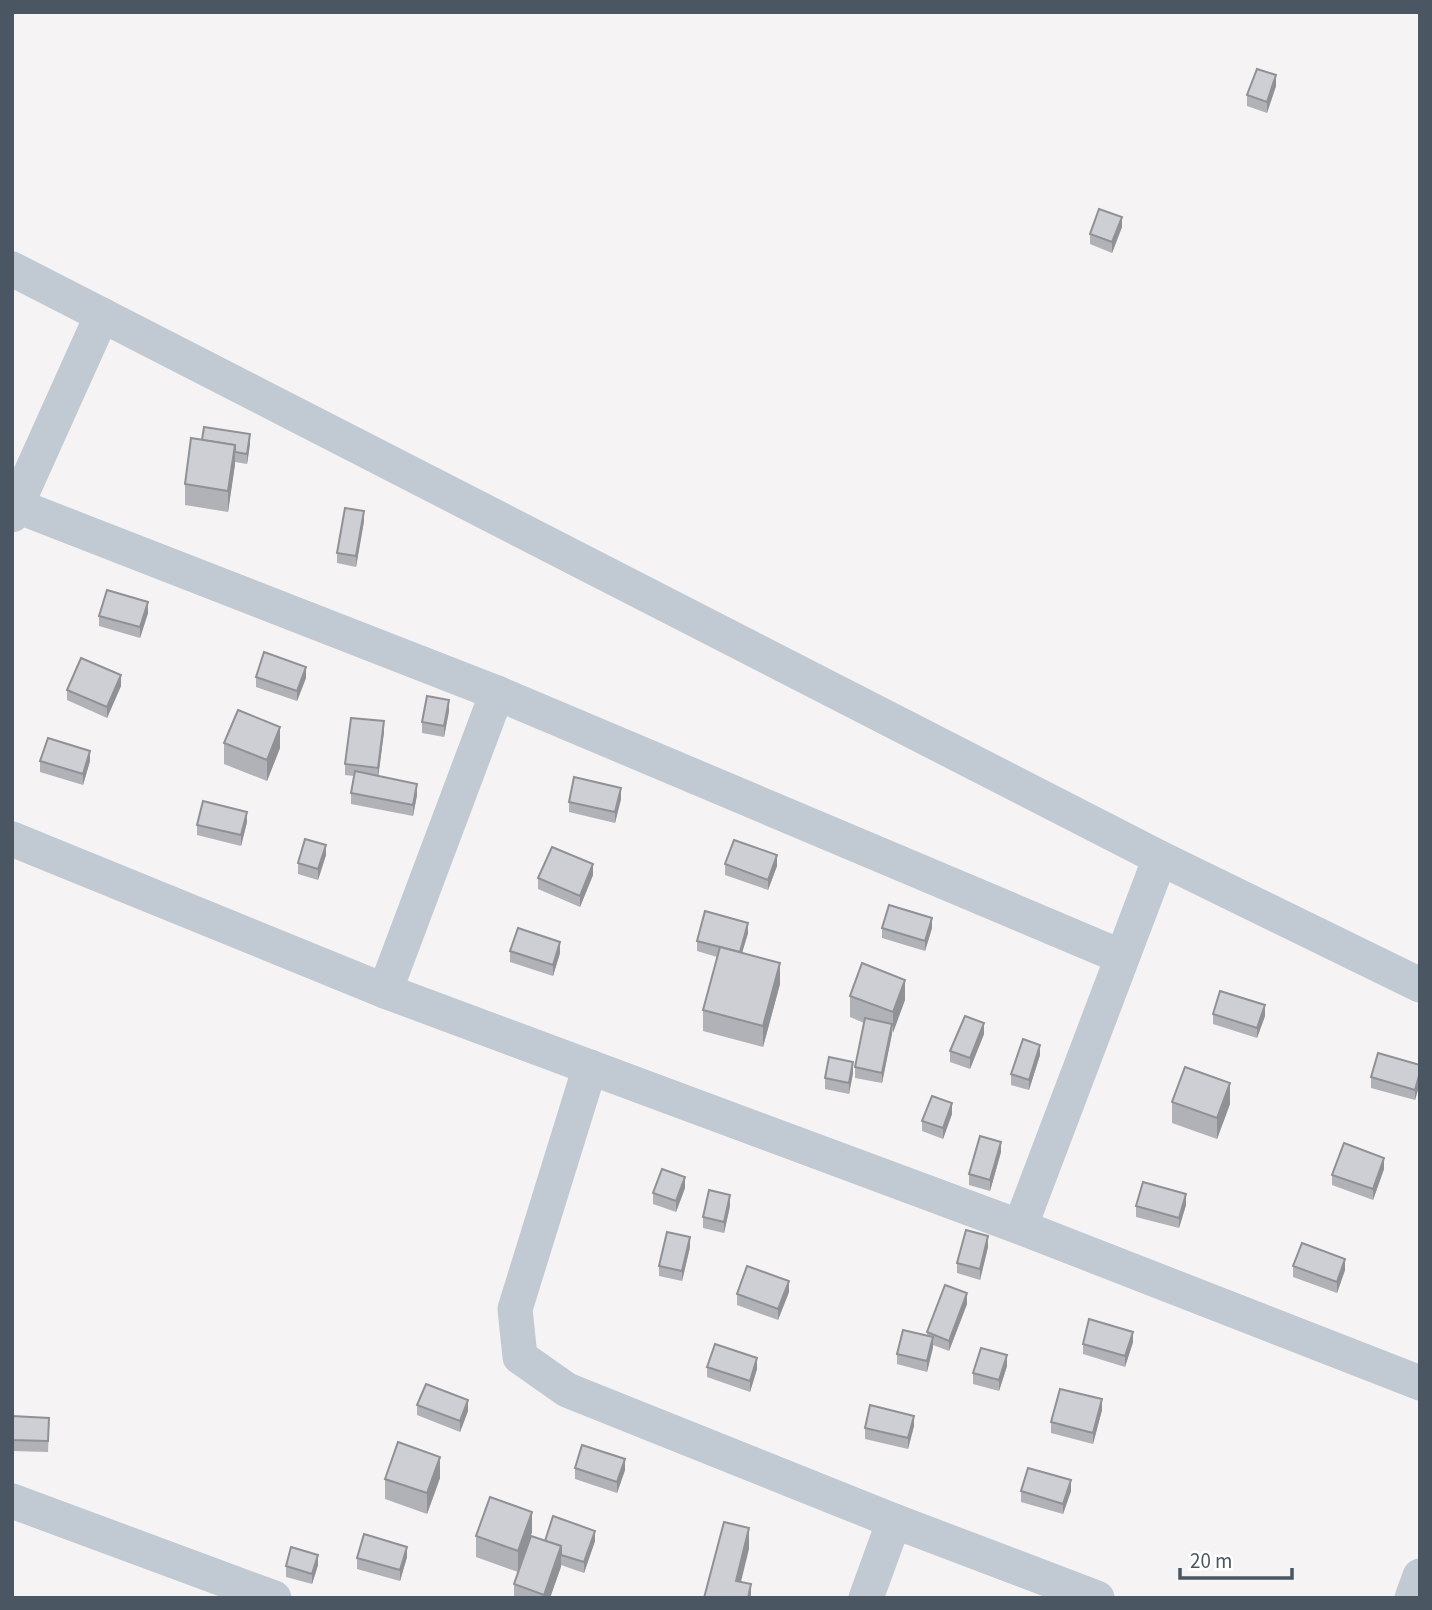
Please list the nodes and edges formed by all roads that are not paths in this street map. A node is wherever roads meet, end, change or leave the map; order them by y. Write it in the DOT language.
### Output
graph roads {
  1 [pos="12,269"];
  2 [pos="103,315"];
  3 [pos="13,508"];
  4 [pos="497,693"];
  5 [pos="12,839"];
  6 [pos="1160,858"];
  7 [pos="1122,957"];
  8 [pos="1420,985"];
  9 [pos="385,990"];
  10 [pos="590,1067"];
  11 [pos="1020,1227"];
  12 [pos="1420,1383"];
  13 [pos="12,1502"];
  14 [pos="894,1521"];
  15 [pos="1420,1576"];
  16 [pos="274,1598"];
  17 [pos="866,1598"];
  18 [pos="1097,1598"];
  19 [pos="1412,1598"];
  1 -- 2 [label="street"];
  2 -- 3 [label="street"];
  2 -- 6 [label="street"];
  3 -- 4 [label="street"];
  4 -- 7 [label="street"];
  4 -- 9 [label="street"];
  5 -- 9 [label="street"];
  6 -- 7 [label="street"];
  6 -- 8 [label="street"];
  7 -- 11 [label="street"];
  9 -- 10 [label="street"];
  10 -- 11 [label="street"];
  10 -- 14 [label="street"];
  11 -- 12 [label="street"];
  13 -- 16 [label="street"];
  14 -- 17 [label="street"];
  14 -- 18 [label="street"];
  15 -- 19 [label="street"];
}
